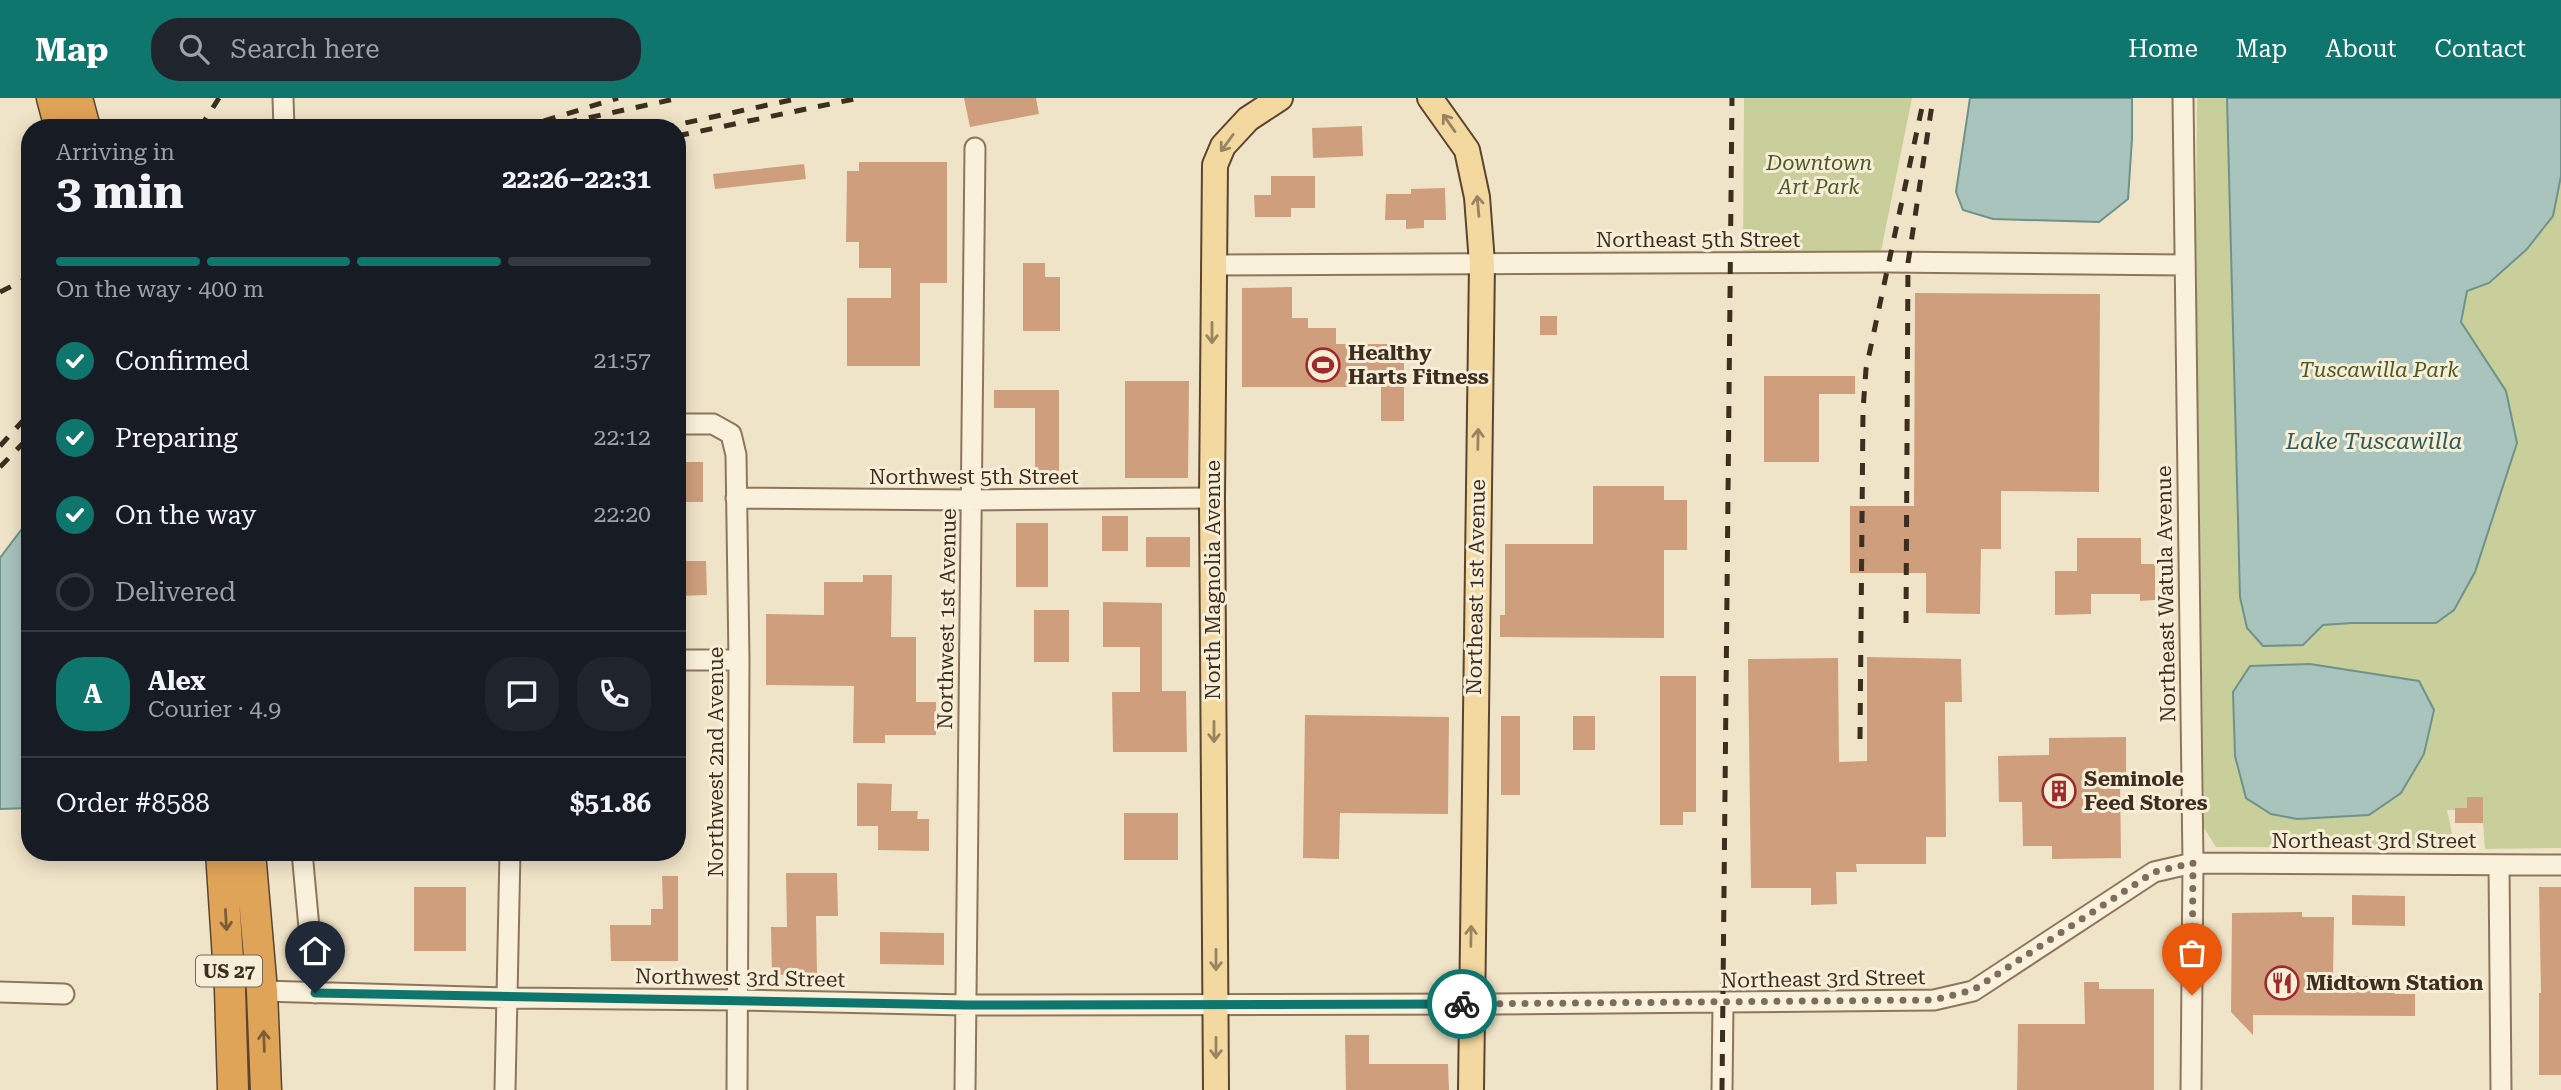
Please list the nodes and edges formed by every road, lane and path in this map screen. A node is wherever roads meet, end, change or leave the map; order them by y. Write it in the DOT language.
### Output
graph roads {
  1 [pos="52,98"];
  2 [pos="77,98"];
  3 [pos="283,98"];
  4 [pos="1280,98"];
  5 [pos="1430,98"];
  6 [pos="2183,98"];
  7 [pos="58,119"];
  8 [pos="83,119"];
  9 [pos="284,119"];
  10 [pos="975,148"];
  11 [pos="1482,264"];
  12 [pos="1212,265"];
  13 [pos="2184,265"];
  14 [pos="686,424"];
  15 [pos="736,498"];
  16 [pos="1212,498"];
  17 [pos="971,500"];
  18 [pos="686,660"];
  19 [pos="739,660"];
  20 [pos="222,861"];
  21 [pos="251,861"];
  22 [pos="303,861"];
  23 [pos="510,861"];
  24 [pos="2193,863"];
  25 [pos="2499,864"];
  26 [pos="2561,865"];
  27 [pos="0,992"];
  28 [pos="262,992"];
  29 [pos="315,993"];
  30 [pos="64,994"];
  31 [pos="506,998"];
  32 [pos="738,1000"];
  33 [pos="1723,1003"];
  34 [pos="1471,1004"];
  35 [pos="966,1005"];
  36 [pos="1216,1005"];
  37 [pos="233,1090"];
  38 [pos="266,1090"];
  39 [pos="505,1090"];
  40 [pos="737,1090"];
  41 [pos="965,1090"];
  42 [pos="1216,1090"];
  43 [pos="1471,1090"];
  44 [pos="1722,1090"];
  45 [pos="2191,1090"];
  46 [pos="2501,1090"];
  1 -- 7 [label="highway"];
  2 -- 8 [label="highway"];
  3 -- 9 [label="street"];
  4 -- 12 [label="main road, North Magnolia Avenue, one-way"];
  11 -- 5 [label="main road, Northeast 1st Avenue, one-way"];
  6 -- 13 [label="street, Northeast Watula Avenue"];
  10 -- 17 [label="street, Northwest 1st Avenue"];
  11 -- 12 [label="street, Northeast 5th Street"];
  11 -- 13 [label="street, Northeast 5th Street"];
  34 -- 11 [label="main road, Northeast 1st Avenue, one-way"];
  12 -- 16 [label="main road, North Magnolia Avenue, one-way"];
  13 -- 24 [label="street, Northeast Watula Avenue"];
  14 -- 15 [label="street, Northwest 2nd Avenue"];
  15 -- 17 [label="street, Northwest 5th Street"];
  15 -- 19 [label="street, Northwest 2nd Avenue"];
  16 -- 17 [label="street, Northwest 5th Street"];
  16 -- 36 [label="main road, North Magnolia Avenue, one-way"];
  17 -- 35 [label="street, Northwest 1st Avenue"];
  18 -- 19 [label="street"];
  19 -- 32 [label="street, Northwest 2nd Avenue"];
  20 -- 37 [label="highway, US 27, one-way"];
  21 -- 28 [label="highway, US 27"];
  22 -- 29 [label="street"];
  23 -- 31 [label="street"];
  24 -- 25 [label="street, Northeast 3rd Street"];
  24 -- 33 [label="street, Northeast 3rd Street"];
  24 -- 45 [label="street, Northeast Watula Avenue"];
  25 -- 26 [label="street, Northeast 3rd Street"];
  25 -- 46 [label="street"];
  27 -- 30 [label="street"];
  28 -- 29 [label="street, Northwest 3rd Street"];
  38 -- 28 [label="highway, US 27, one-way"];
  29 -- 31 [label="street, Northwest 3rd Street"];
  31 -- 32 [label="street, Northwest 3rd Street"];
  31 -- 39 [label="street"];
  32 -- 35 [label="street, Northwest 3rd Street"];
  32 -- 40 [label="street, Northwest 2nd Avenue"];
  33 -- 34 [label="street, Northeast 3rd Street"];
  33 -- 44 [label="street"];
  34 -- 36 [label="street, Northeast 3rd Street"];
  34 -- 43 [label="main road, Northeast 1st Avenue"];
  35 -- 36 [label="street, Northwest 3rd Street"];
  35 -- 41 [label="street, Northwest 1st Avenue"];
  36 -- 42 [label="main road, North Magnolia Avenue, one-way"];
}
